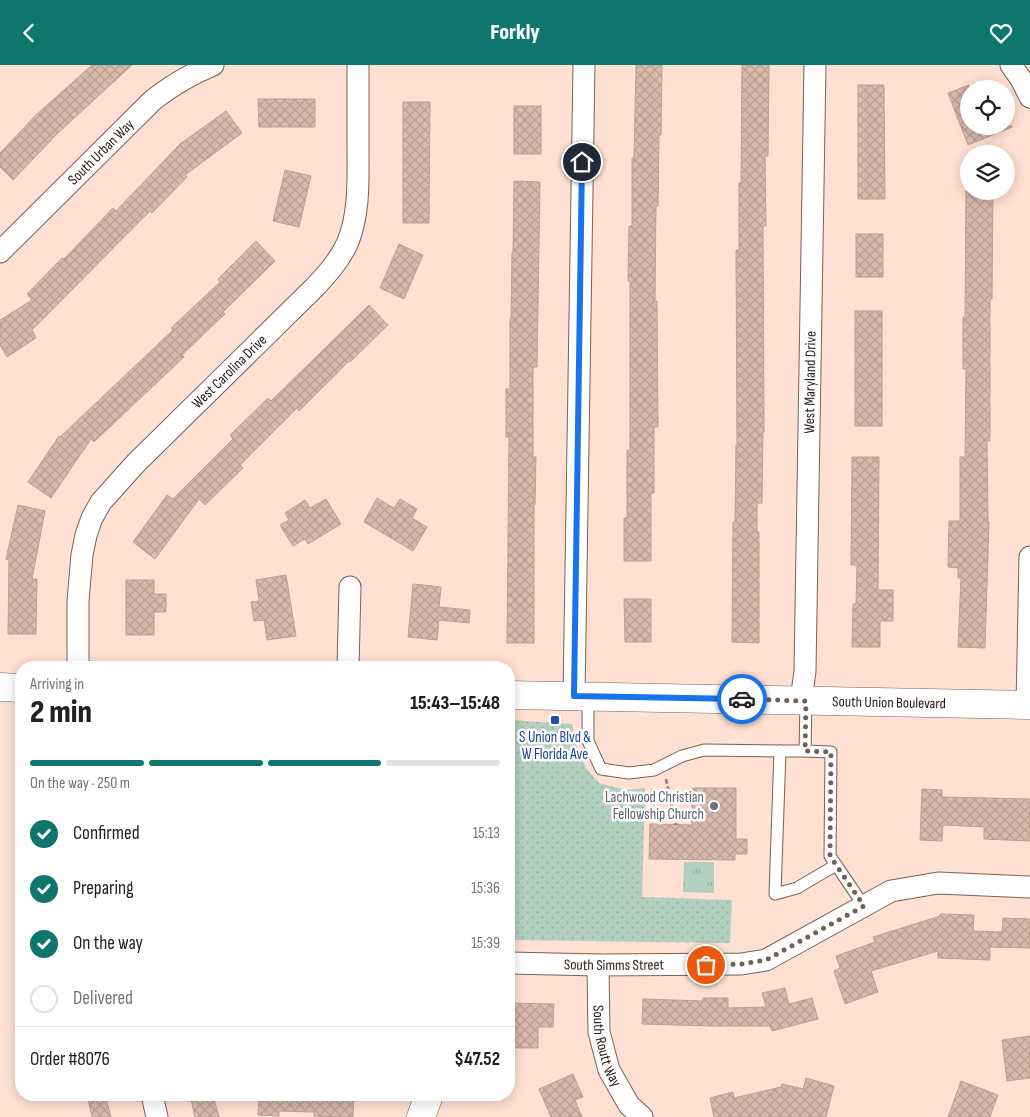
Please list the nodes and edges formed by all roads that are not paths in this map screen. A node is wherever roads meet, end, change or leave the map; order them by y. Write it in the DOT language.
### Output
graph roads {
  1 [pos="213,65"];
  2 [pos="358,65"];
  3 [pos="584,65"];
  4 [pos="815,65"];
  5 [pos="1011,65"];
  6 [pos="1030,97"];
  7 [pos="0,252"];
  8 [pos="1030,557"];
  9 [pos="350,587"];
  10 [pos="78,661"];
  11 [pos="348,661"];
  12 [pos="0,687"];
  13 [pos="15,688"];
  14 [pos="515,695"];
  15 [pos="581,696"];
  16 [pos="804,701"];
  17 [pos="1028,705"];
  18 [pos="780,751"];
  19 [pos="805,751"];
  20 [pos="836,865"];
  21 [pos="1030,887"];
  22 [pos="864,906"];
  23 [pos="515,963"];
  24 [pos="598,965"];
  25 [pos="153,1101"];
  26 [pos="427,1101"];
  27 [pos="157,1117"];
  28 [pos="421,1117"];
  29 [pos="642,1117"];
  1 -- 7 [label="street, South Urban Way"];
  2 -- 10 [label="street, West Carolina Drive"];
  3 -- 15 [label="street"];
  4 -- 16 [label="street, West Maryland Drive"];
  5 -- 6 [label="street"];
  8 -- 17 [label="street"];
  9 -- 11 [label="street"];
  12 -- 13 [label="main road"];
  14 -- 15 [label="main road, South Union Boulevard"];
  15 -- 16 [label="main road, South Union Boulevard"];
  15 -- 18 [label="lane"];
  16 -- 17 [label="main road, South Union Boulevard"];
  16 -- 19 [label="lane"];
  18 -- 19 [label="lane"];
  18 -- 20 [label="lane"];
  19 -- 20 [label="lane"];
  20 -- 22 [label="lane"];
  21 -- 22 [label="street, South Simms Street"];
  22 -- 24 [label="street, South Simms Street"];
  23 -- 24 [label="street, South Simms Street"];
  24 -- 29 [label="street, South Routt Way"];
  25 -- 27 [label="street"];
  26 -- 28 [label="main road"];
}
